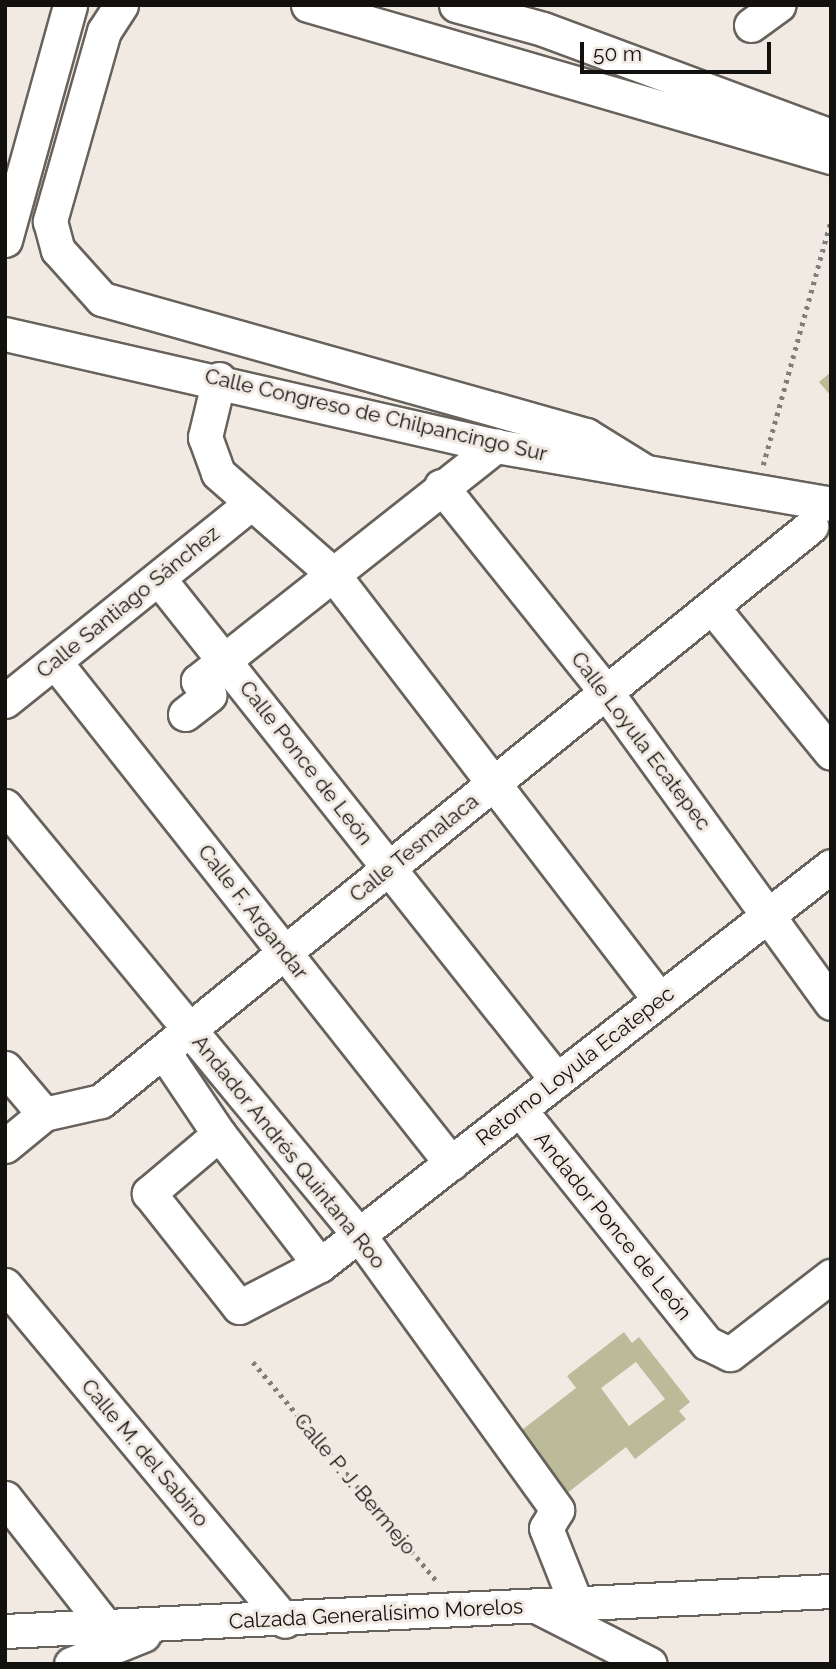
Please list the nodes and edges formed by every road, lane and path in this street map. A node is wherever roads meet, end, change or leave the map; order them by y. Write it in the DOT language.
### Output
graph roads {
  1 [pos="70,5"];
  2 [pos="121,5"];
  3 [pos="308,5"];
  4 [pos="456,5"];
  5 [pos="779,5"];
  6 [pos="535,17"];
  7 [pos="751,24"];
  8 [pos="831,136"];
  9 [pos="831,158"];
  10 [pos="15,175"];
  11 [pos="831,220"];
  12 [pos="5,240"];
  13 [pos="5,334"];
  14 [pos="219,379"];
  15 [pos="496,446"];
  16 [pos="643,471"];
  17 [pos="441,486"];
  18 [pos="757,488"];
  19 [pos="251,503"];
  20 [pos="821,515"];
  21 [pos="332,573"];
  22 [pos="159,579"];
  23 [pos="712,607"];
  24 [pos="225,660"];
  25 [pos="55,662"];
  26 [pos="606,692"];
  27 [pos="5,701"];
  28 [pos="185,714"];
  29 [pos="831,753"];
  30 [pos="493,784"];
  31 [pos="5,806"];
  32 [pos="831,866"];
  33 [pos="389,868"];
  34 [pos="770,914"];
  35 [pos="285,953"];
  36 [pos="660,1000"];
  37 [pos="831,1003"];
  38 [pos="189,1030"];
  39 [pos="163,1051"];
  40 [pos="5,1068"];
  41 [pos="557,1080"];
  42 [pos="520,1110"];
  43 [pos="44,1114"];
  44 [pos="219,1134"];
  45 [pos="5,1146"];
  46 [pos="451,1163"];
  47 [pos="359,1235"];
  48 [pos="320,1265"];
  49 [pos="831,1276"];
  50 [pos="5,1285"];
  51 [pos="253,1362"];
  52 [pos="5,1498"];
  53 [pos="831,1591"];
  54 [pos="532,1604"];
  55 [pos="457,1605"];
  56 [pos="577,1606"];
  57 [pos="285,1621"];
  58 [pos="168,1626"];
  59 [pos="107,1628"];
  60 [pos="5,1631"];
  61 [pos="71,1664"];
  62 [pos="650,1664"];
  1 -- 10 [label="street"];
  2 -- 16 [label="street"];
  3 -- 9 [label="street"];
  4 -- 6 [label="street"];
  5 -- 7 [label="street"];
  6 -- 8 [label="street"];
  10 -- 12 [label="street"];
  11 -- 18 [label="path"];
  13 -- 14 [label="street, Calle Congreso de Chilpancingo Sur"];
  14 -- 15 [label="street, Calle Congreso de Chilpancingo Sur"];
  14 -- 19 [label="street"];
  15 -- 16 [label="street, Calle Congreso de Chilpancingo Sur"];
  15 -- 17 [label="street"];
  16 -- 18 [label="street, Calle Congreso de Chilpancingo Sur"];
  17 -- 21 [label="street"];
  17 -- 26 [label="street, Calle Loyula Ecatepec"];
  18 -- 20 [label="street, Calle Congreso de Chilpancingo Sur"];
  19 -- 21 [label="street"];
  19 -- 22 [label="street, Calle Santiago Sánchez"];
  20 -- 23 [label="street, Calle Tesmalaca"];
  21 -- 24 [label="street"];
  21 -- 30 [label="street"];
  22 -- 24 [label="street, Calle Ponce de León"];
  22 -- 25 [label="street, Calle Santiago Sánchez"];
  23 -- 26 [label="street, Calle Tesmalaca"];
  23 -- 29 [label="street"];
  24 -- 28 [label="street"];
  24 -- 33 [label="street, Calle Ponce de León"];
  25 -- 27 [label="street, Calle Santiago Sánchez"];
  25 -- 35 [label="street, Calle F. Argandar"];
  26 -- 30 [label="street, Calle Tesmalaca"];
  26 -- 34 [label="street, Calle Loyula Ecatepec"];
  30 -- 33 [label="street, Calle Tesmalaca"];
  30 -- 36 [label="street"];
  31 -- 38 [label="street, Andador Andrés Quintana Roo"];
  32 -- 34 [label="street, Retorno Loyula Ecatepec"];
  33 -- 35 [label="street, Calle Tesmalaca"];
  33 -- 41 [label="street, Calle Ponce de León"];
  34 -- 36 [label="street, Retorno Loyula Ecatepec"];
  34 -- 37 [label="street, Calle Loyula Ecatepec"];
  35 -- 38 [label="street, Calle Tesmalaca"];
  35 -- 46 [label="street, Calle F. Argandar"];
  36 -- 41 [label="street, Retorno Loyula Ecatepec"];
  38 -- 39 [label="street, Calle Tesmalaca"];
  38 -- 47 [label="street, Andador Andrés Quintana Roo"];
  39 -- 43 [label="street, Calle Tesmalaca"];
  39 -- 44 [label="street"];
  40 -- 43 [label="street"];
  41 -- 42 [label="street, Retorno Loyula Ecatepec"];
  42 -- 46 [label="street, Retorno Loyula Ecatepec"];
  42 -- 49 [label="street, Andador Ponce de León"];
  43 -- 45 [label="street, Calle Tesmalaca"];
  44 -- 48 [label="street"];
  44 -- 48 [label="street, Retorno Loyula Ecatepec"];
  46 -- 47 [label="street, Retorno Loyula Ecatepec"];
  47 -- 48 [label="street, Retorno Loyula Ecatepec"];
  47 -- 56 [label="street, Andador Andrés Quintana Roo"];
  50 -- 57 [label="street, Calle M. del Sabino"];
  51 -- 55 [label="path, Calle P. J. Bermejo"];
  52 -- 59 [label="street"];
  53 -- 56 [label="street, Calzada Generalísimo Morelos"];
  54 -- 55 [label="street, Calzada Generalísimo Morelos"];
  54 -- 56 [label="street, Calzada Generalísimo Morelos"];
  54 -- 62 [label="street"];
  55 -- 57 [label="street, Calzada Generalísimo Morelos"];
  57 -- 58 [label="street, Calzada Generalísimo Morelos"];
  58 -- 59 [label="street, Calzada Generalísimo Morelos"];
  58 -- 61 [label="street"];
  59 -- 60 [label="street, Calzada Generalísimo Morelos"];
}
